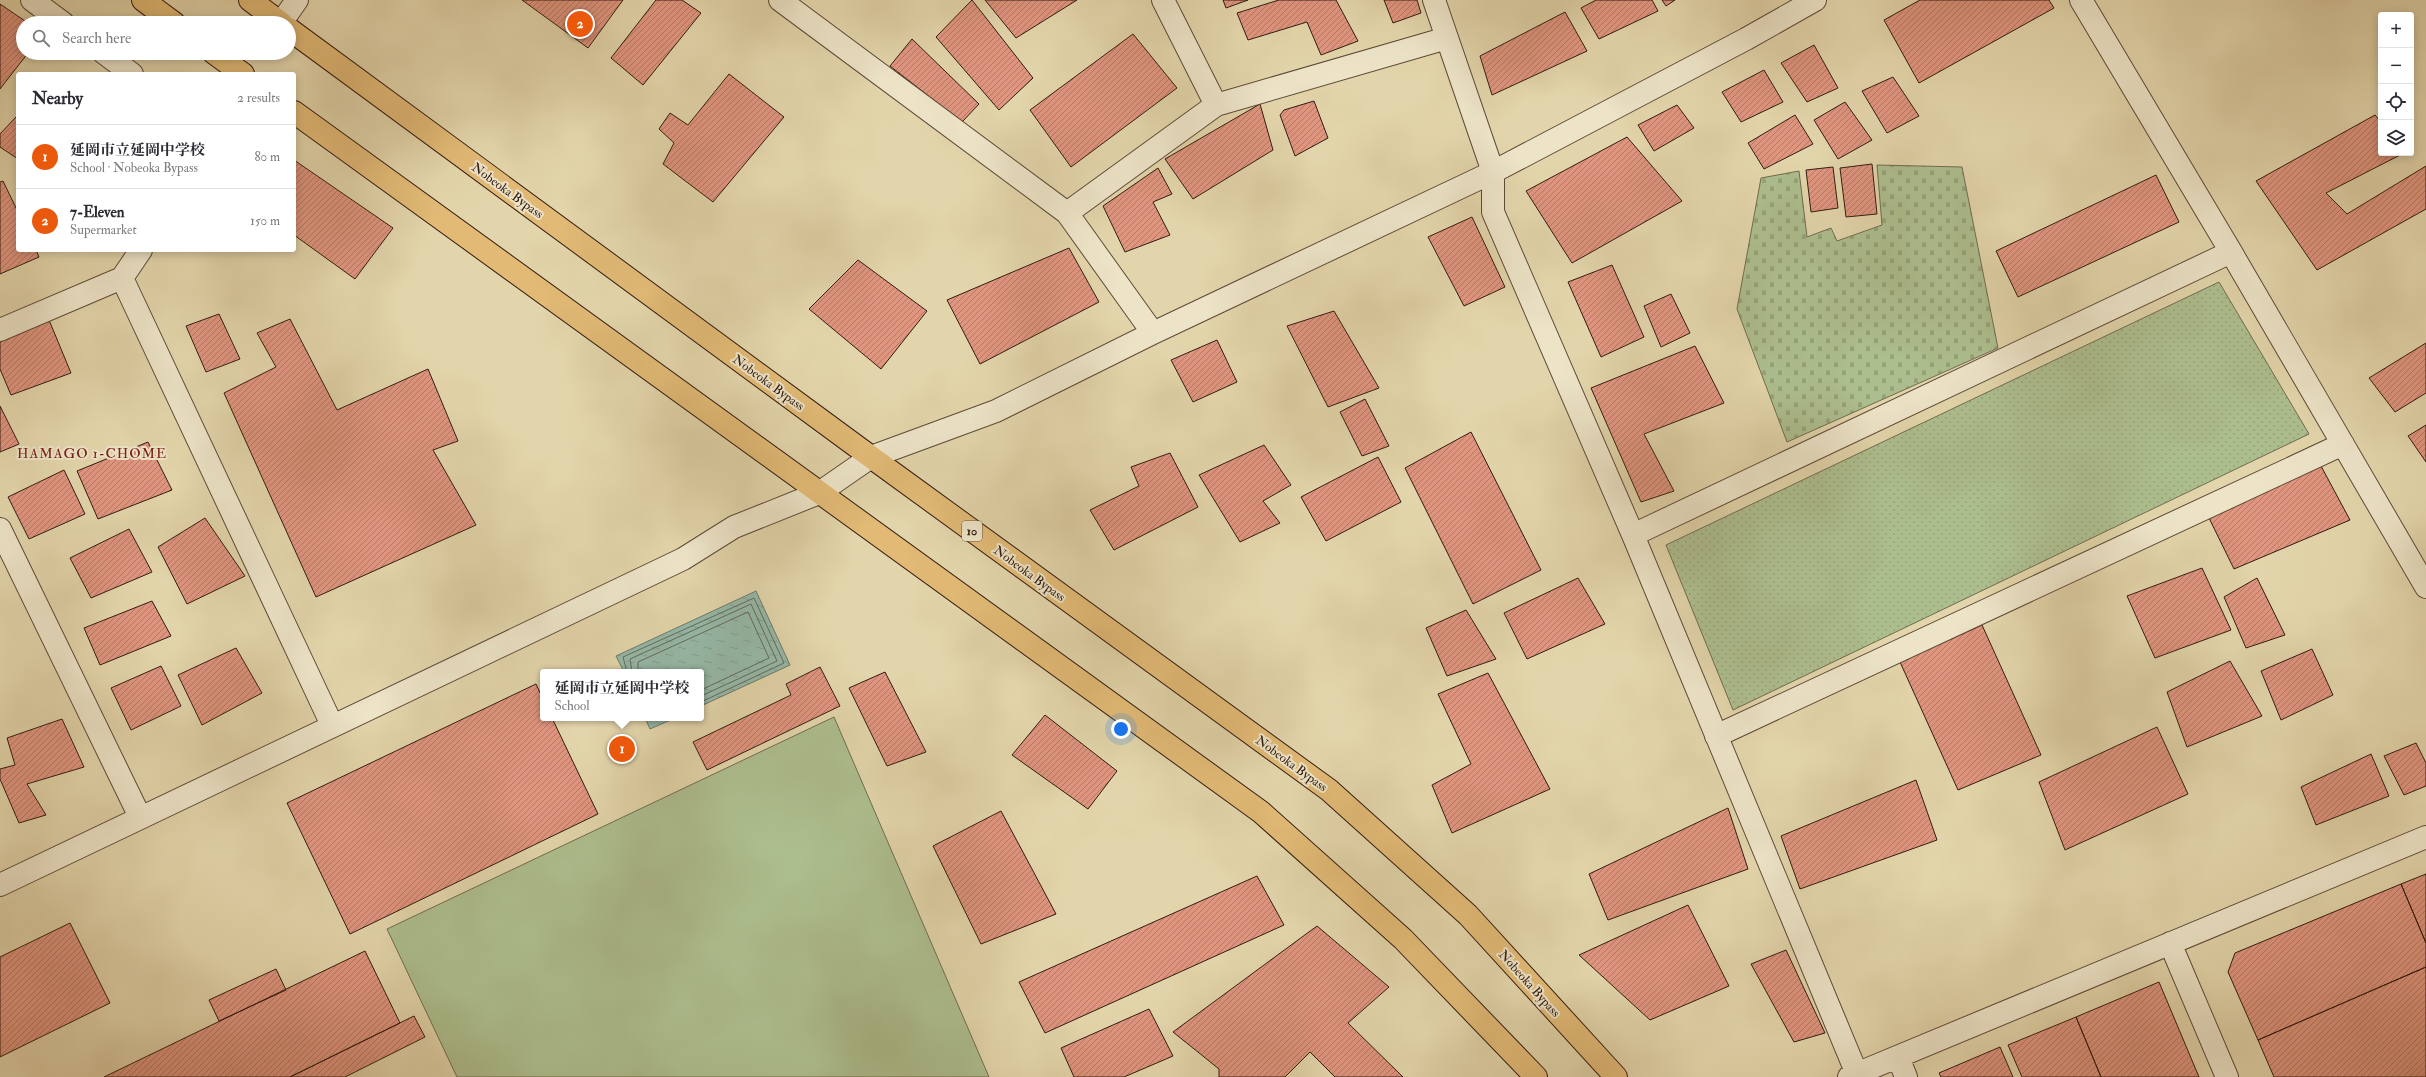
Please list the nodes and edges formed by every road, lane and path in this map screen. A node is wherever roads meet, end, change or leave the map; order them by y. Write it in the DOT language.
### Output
graph roads {
  1 [pos="32,0"];
  2 [pos="143,0"];
  3 [pos="250,0"];
  4 [pos="297,0"];
  5 [pos="780,0"];
  6 [pos="1163,0"];
  7 [pos="1434,0"];
  8 [pos="1815,0"];
  9 [pos="2082,0"];
  10 [pos="1784,8"];
  11 [pos="54,16"];
  12 [pos="165,16"];
  13 [pos="272,16"];
  14 [pos="286,16"];
  15 [pos="296,34"];
  16 [pos="1447,38"];
  17 [pos="113,60"];
  18 [pos="224,60"];
  19 [pos="129,72"];
  20 [pos="240,72"];
  21 [pos="1216,105"];
  22 [pos="296,113"];
  23 [pos="1493,172"];
  24 [pos="1067,213"];
  25 [pos="140,252"];
  26 [pos="2231,252"];
  27 [pos="122,278"];
  28 [pos="0,330"];
  29 [pos="1153,333"];
  30 [pos="2343,444"];
  31 [pos="871,457"];
  32 [pos="819,494"];
  33 [pos="0,528"];
  34 [pos="1633,535"];
  35 [pos="2426,587"];
  36 [pos="332,725"];
  37 [pos="1716,736"];
  38 [pos="140,817"];
  39 [pos="2426,837"];
  40 [pos="0,885"];
  41 [pos="2170,943"];
  42 [pos="1898,1057"];
  43 [pos="1853,1076"];
  44 [pos="1536,1077"];
  45 [pos="1616,1077"];
  46 [pos="1906,1077"];
  47 [pos="2227,1077"];
  1 -- 11 [label="street"];
  2 -- 12 [label="highway"];
  3 -- 13 [label="highway"];
  4 -- 14 [label="street"];
  5 -- 24 [label="street"];
  6 -- 21 [label="street"];
  7 -- 16 [label="street"];
  8 -- 10 [label="street"];
  9 -- 26 [label="street"];
  10 -- 23 [label="street"];
  15 -- 31 [label="highway, Nobeoka Bypass / 10"];
  16 -- 21 [label="street"];
  16 -- 23 [label="street"];
  17 -- 19 [label="street"];
  18 -- 20 [label="highway"];
  21 -- 24 [label="street"];
  22 -- 32 [label="highway"];
  23 -- 29 [label="street"];
  23 -- 34 [label="street"];
  24 -- 29 [label="street"];
  25 -- 27 [label="street"];
  26 -- 30 [label="street"];
  26 -- 34 [label="street"];
  27 -- 28 [label="street"];
  27 -- 36 [label="street"];
  29 -- 31 [label="street"];
  30 -- 35 [label="street"];
  30 -- 37 [label="street"];
  31 -- 32 [label="street"];
  31 -- 45 [label="highway, Nobeoka Bypass / 10"];
  32 -- 36 [label="street"];
  32 -- 44 [label="highway"];
  33 -- 38 [label="street"];
  34 -- 37 [label="street"];
  36 -- 38 [label="street"];
  37 -- 43 [label="street"];
  38 -- 40 [label="street"];
  39 -- 41 [label="street"];
  41 -- 42 [label="street"];
  41 -- 47 [label="street"];
  42 -- 43 [label="street"];
  42 -- 46 [label="street"];
}
